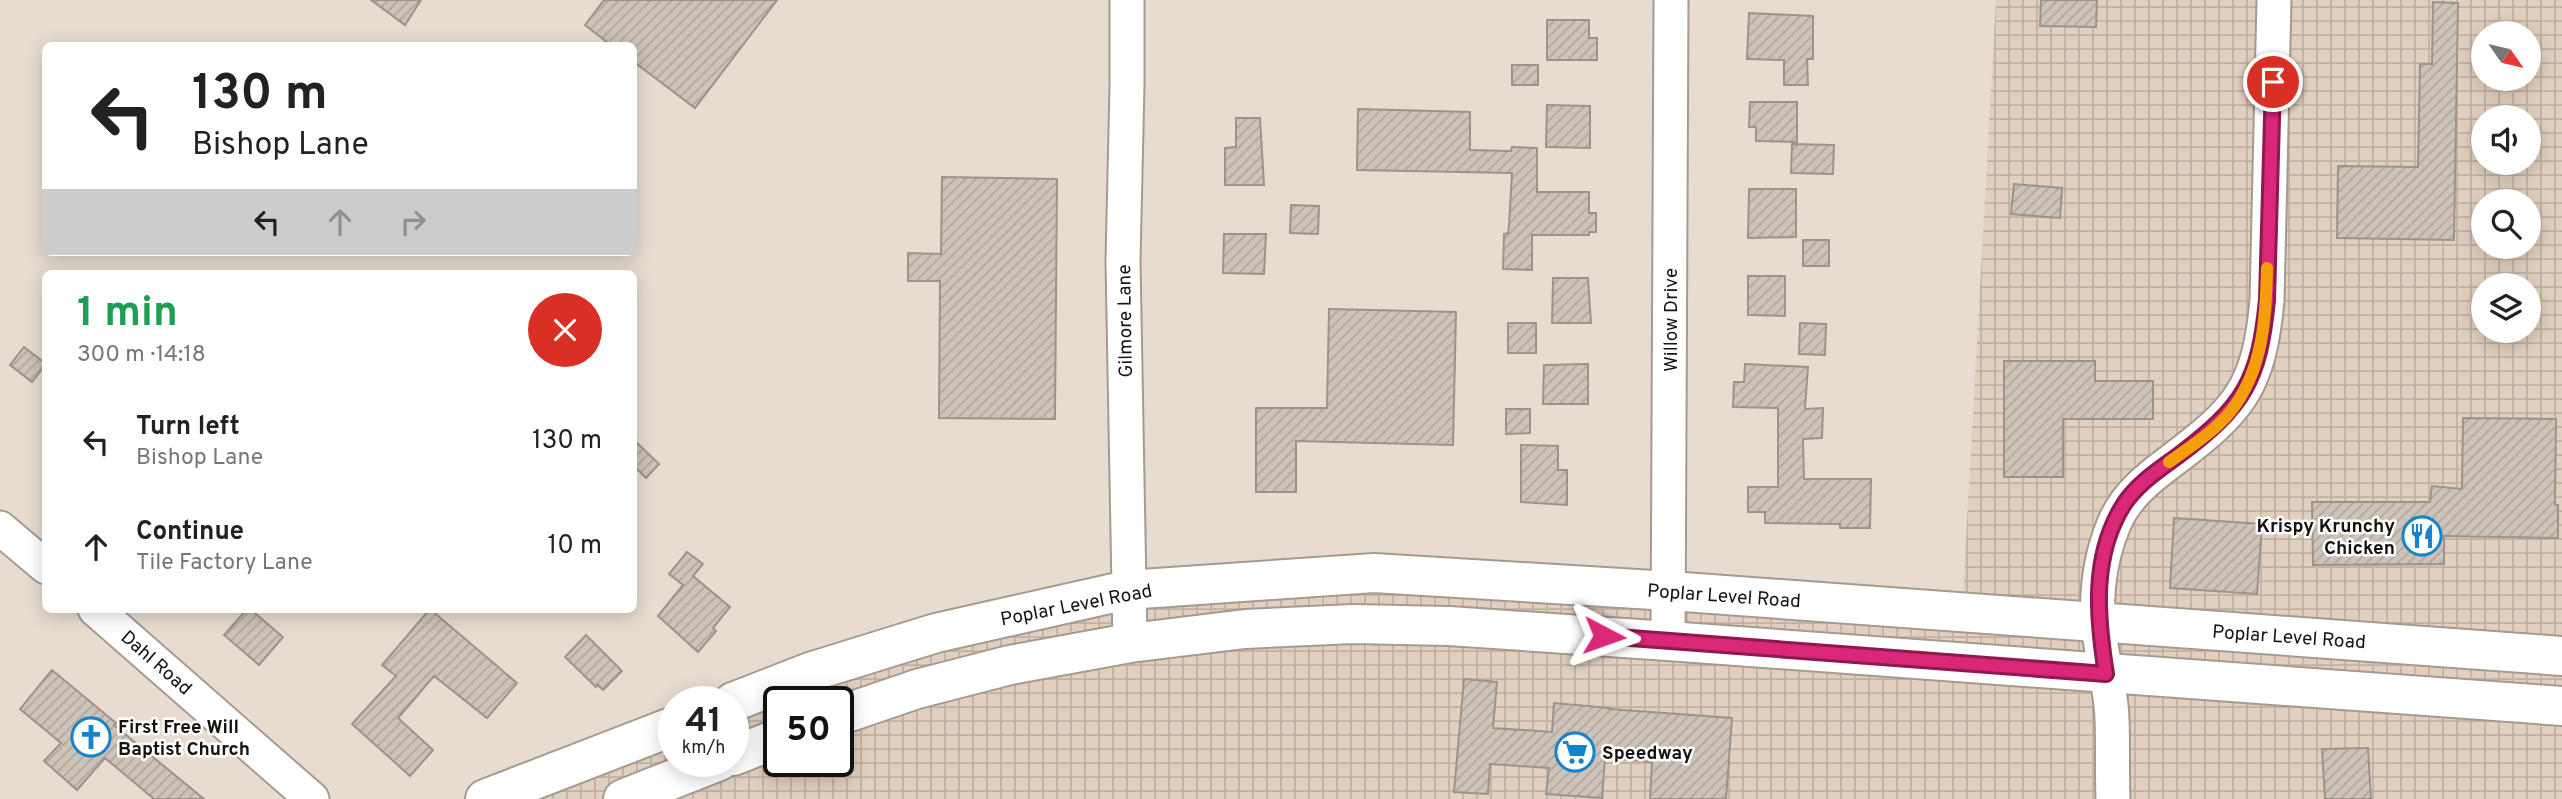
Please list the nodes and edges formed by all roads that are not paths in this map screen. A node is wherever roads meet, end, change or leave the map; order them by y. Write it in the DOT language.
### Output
graph roads {
  1 [pos="1126,0"];
  2 [pos="1671,0"];
  3 [pos="2274,0"];
  4 [pos="0,528"];
  5 [pos="42,564"];
  6 [pos="1127,590"];
  7 [pos="1670,591"];
  8 [pos="100,613"];
  9 [pos="2098,623"];
  10 [pos="1668,641"];
  11 [pos="1129,643"];
  12 [pos="2562,656"];
  13 [pos="2106,674"];
  14 [pos="749,696"];
  15 [pos="2562,706"];
  16 [pos="854,711"];
  17 [pos="658,732"];
  18 [pos="679,777"];
  19 [pos="312,799"];
  20 [pos="485,799"];
  21 [pos="623,799"];
  22 [pos="2113,799"];
  1 -- 6 [label="street, Gilmore Lane"];
  2 -- 7 [label="street, Willow Drive"];
  3 -- 9 [label="street"];
  4 -- 5 [label="street"];
  6 -- 7 [label="main road, Poplar Level Road"];
  6 -- 11 [label="street, Gilmore Lane"];
  6 -- 14 [label="main road, Poplar Level Road"];
  7 -- 9 [label="main road, Poplar Level Road"];
  7 -- 10 [label="street, Willow Drive"];
  8 -- 19 [label="street, Dahl Road"];
  9 -- 12 [label="main road, Poplar Level Road"];
  9 -- 13 [label="street"];
  10 -- 11 [label="main road"];
  10 -- 13 [label="main road"];
  11 -- 16 [label="main road"];
  13 -- 15 [label="main road"];
  13 -- 22 [label="street"];
  17 -- 20 [label="main road"];
  18 -- 21 [label="main road"];
}
